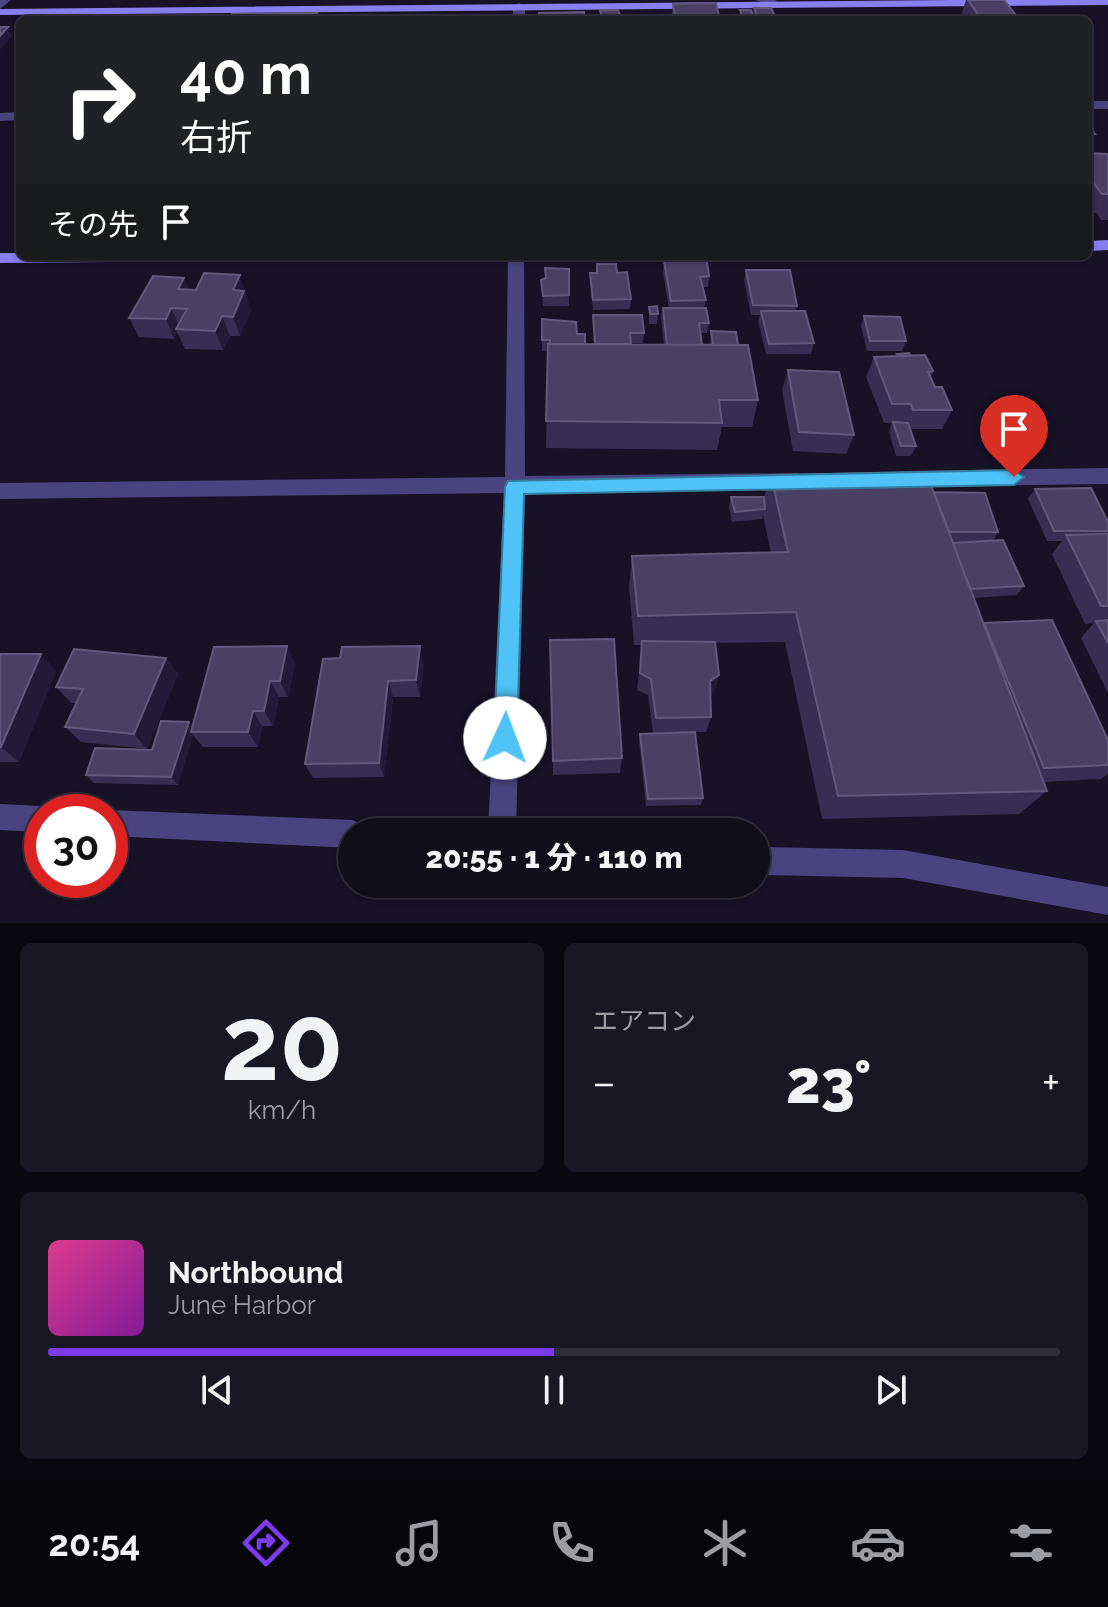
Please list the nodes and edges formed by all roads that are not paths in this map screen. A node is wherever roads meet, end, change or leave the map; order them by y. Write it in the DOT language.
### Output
graph roads {
  1 [pos="5,0"];
  2 [pos="767,2"];
  3 [pos="1108,2"];
  4 [pos="352,4"];
  5 [pos="519,6"];
  6 [pos="0,9"];
  7 [pos="519,16"];
  8 [pos="516,260"];
  9 [pos="1108,476"];
  10 [pos="889,480"];
  11 [pos="811,481"];
  12 [pos="515,487"];
  13 [pos="0,491"];
  14 [pos="0,817"];
  15 [pos="24,818"];
  16 [pos="503,818"];
  17 [pos="128,824"];
  18 [pos="338,833"];
  19 [pos="770,861"];
  20 [pos="1108,901"];
  1 -- 6 [label="street"];
  2 -- 3 [label="street"];
  2 -- 5 [label="street"];
  4 -- 5 [label="street"];
  4 -- 6 [label="street"];
  5 -- 7 [label="street"];
  8 -- 12 [label="street"];
  9 -- 10 [label="street"];
  11 -- 12 [label="street"];
  12 -- 13 [label="street"];
  12 -- 16 [label="street"];
  14 -- 15 [label="street"];
  17 -- 18 [label="street"];
  19 -- 20 [label="street"];
}
